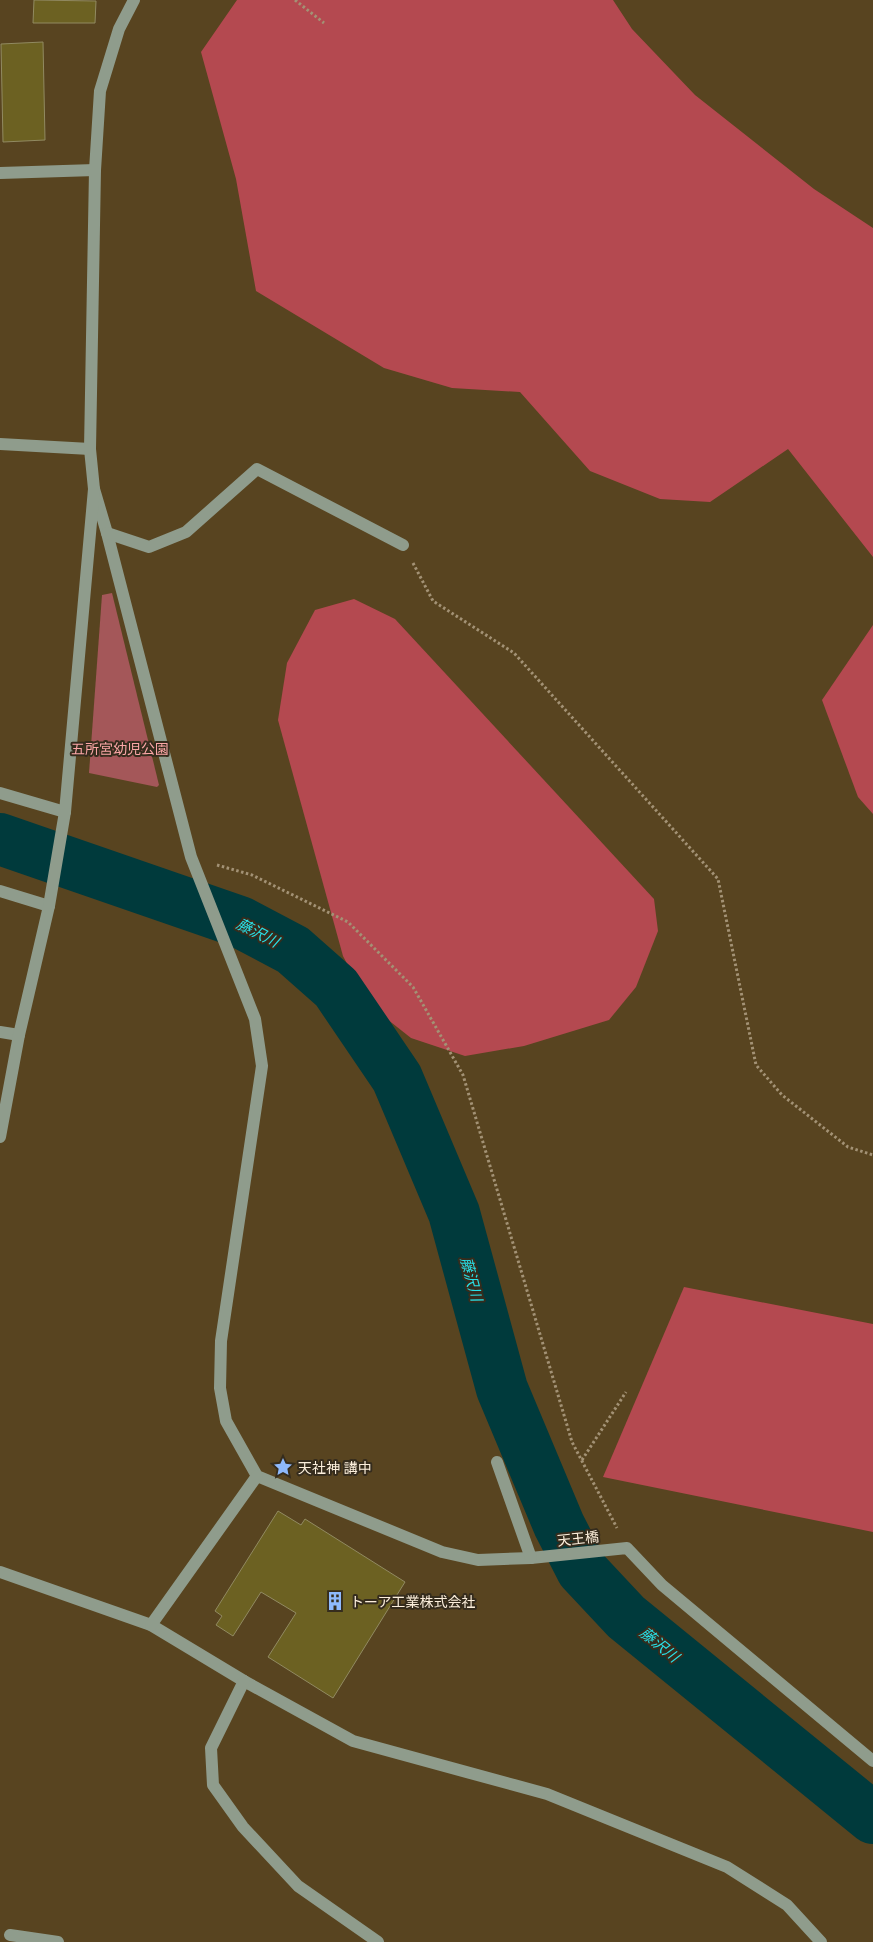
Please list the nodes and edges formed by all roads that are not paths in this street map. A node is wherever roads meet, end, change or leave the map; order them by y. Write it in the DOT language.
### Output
graph roads {
  1 [pos="134,0"];
  2 [pos="96,170"];
  3 [pos="0,173"];
  4 [pos="0,444"];
  5 [pos="90,449"];
  6 [pos="94,490"];
  7 [pos="107,533"];
  8 [pos="403,545"];
  9 [pos="0,793"];
  10 [pos="64,817"];
  11 [pos="0,891"];
  12 [pos="49,906"];
  13 [pos="0,1032"];
  14 [pos="19,1036"];
  15 [pos="0,1137"];
  16 [pos="496,1462"];
  17 [pos="257,1476"];
  18 [pos="530,1558"];
  19 [pos="0,1572"];
  20 [pos="151,1625"];
  21 [pos="244,1682"];
  22 [pos="873,1761"];
  23 [pos="10,1935"];
  24 [pos="58,1942"];
  25 [pos="378,1942"];
  26 [pos="821,1942"];
  1 -- 2 [label="street"];
  2 -- 3 [label="street"];
  2 -- 5 [label="street"];
  4 -- 5 [label="street"];
  5 -- 6 [label="street"];
  6 -- 7 [label="street"];
  6 -- 10 [label="street"];
  7 -- 8 [label="street"];
  7 -- 17 [label="street"];
  9 -- 10 [label="street"];
  10 -- 12 [label="street"];
  11 -- 12 [label="street"];
  12 -- 14 [label="street"];
  13 -- 14 [label="street"];
  14 -- 15 [label="street"];
  16 -- 18 [label="street"];
  17 -- 18 [label="street, 天王橋"];
  17 -- 20 [label="street"];
  18 -- 22 [label="street, 天王橋"];
  19 -- 20 [label="street"];
  20 -- 21 [label="street"];
  21 -- 25 [label="street"];
  21 -- 26 [label="street"];
  23 -- 24 [label="street"];
}
